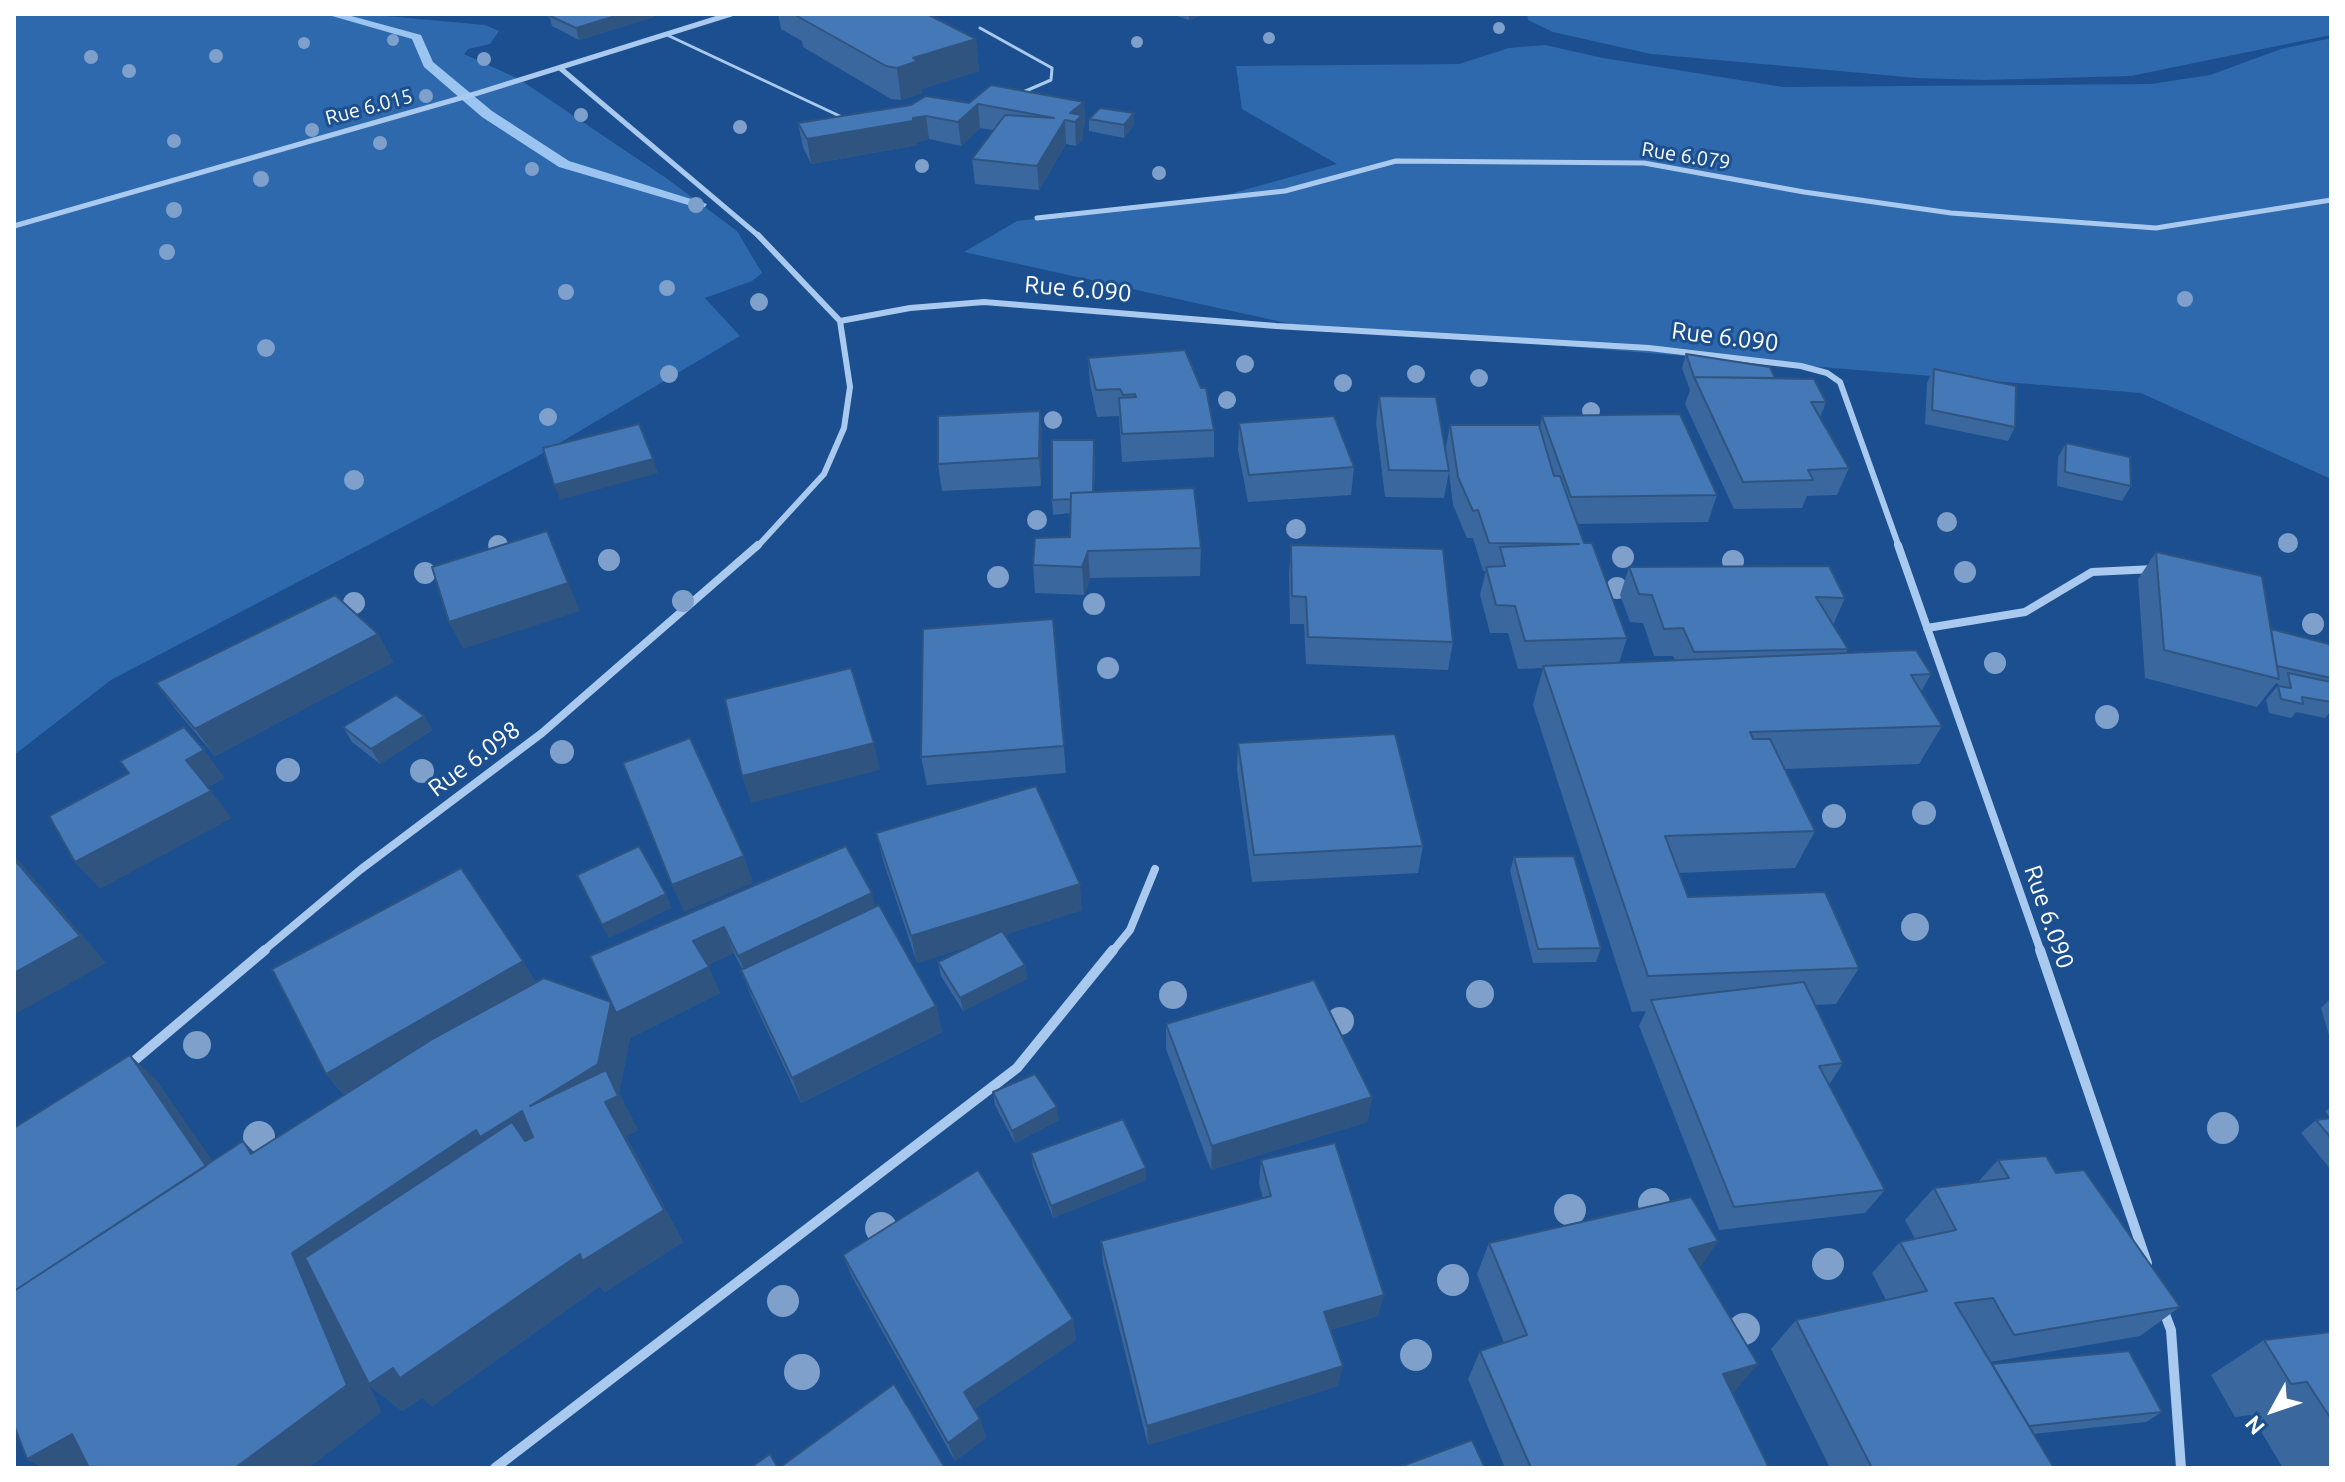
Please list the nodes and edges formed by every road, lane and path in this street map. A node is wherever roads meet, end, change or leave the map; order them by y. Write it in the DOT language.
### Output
graph roads {
  1 [pos="731,14"];
  2 [pos="980,28"];
  3 [pos="665,34"];
  4 [pos="560,68"];
  5 [pos="1018,94"];
  6 [pos="852,121"];
  7 [pos="2331,200"];
  8 [pos="1037,218"];
  9 [pos="14,226"];
  10 [pos="840,321"];
  11 [pos="2158,570"];
  12 [pos="1927,628"];
  13 [pos="1155,869"];
  14 [pos="124,1069"];
  15 [pos="2150,1273"];
  16 [pos="2161,1302"];
  17 [pos="495,1468"];
  18 [pos="2181,1468"];
  1 -- 3 [label="street, Rue 6.015"];
  2 -- 5 [label="lane"];
  3 -- 4 [label="street, Rue 6.015"];
  3 -- 6 [label="lane"];
  4 -- 9 [label="street, Rue 6.015"];
  4 -- 10 [label="street"];
  7 -- 8 [label="street, Rue 6.079"];
  10 -- 12 [label="street, Rue 6.090"];
  10 -- 14 [label="street, Rue 6.098"];
  11 -- 12 [label="street"];
  12 -- 15 [label="street, Rue 6.090"];
  13 -- 17 [label="street"];
  16 -- 18 [label="street"];
}
